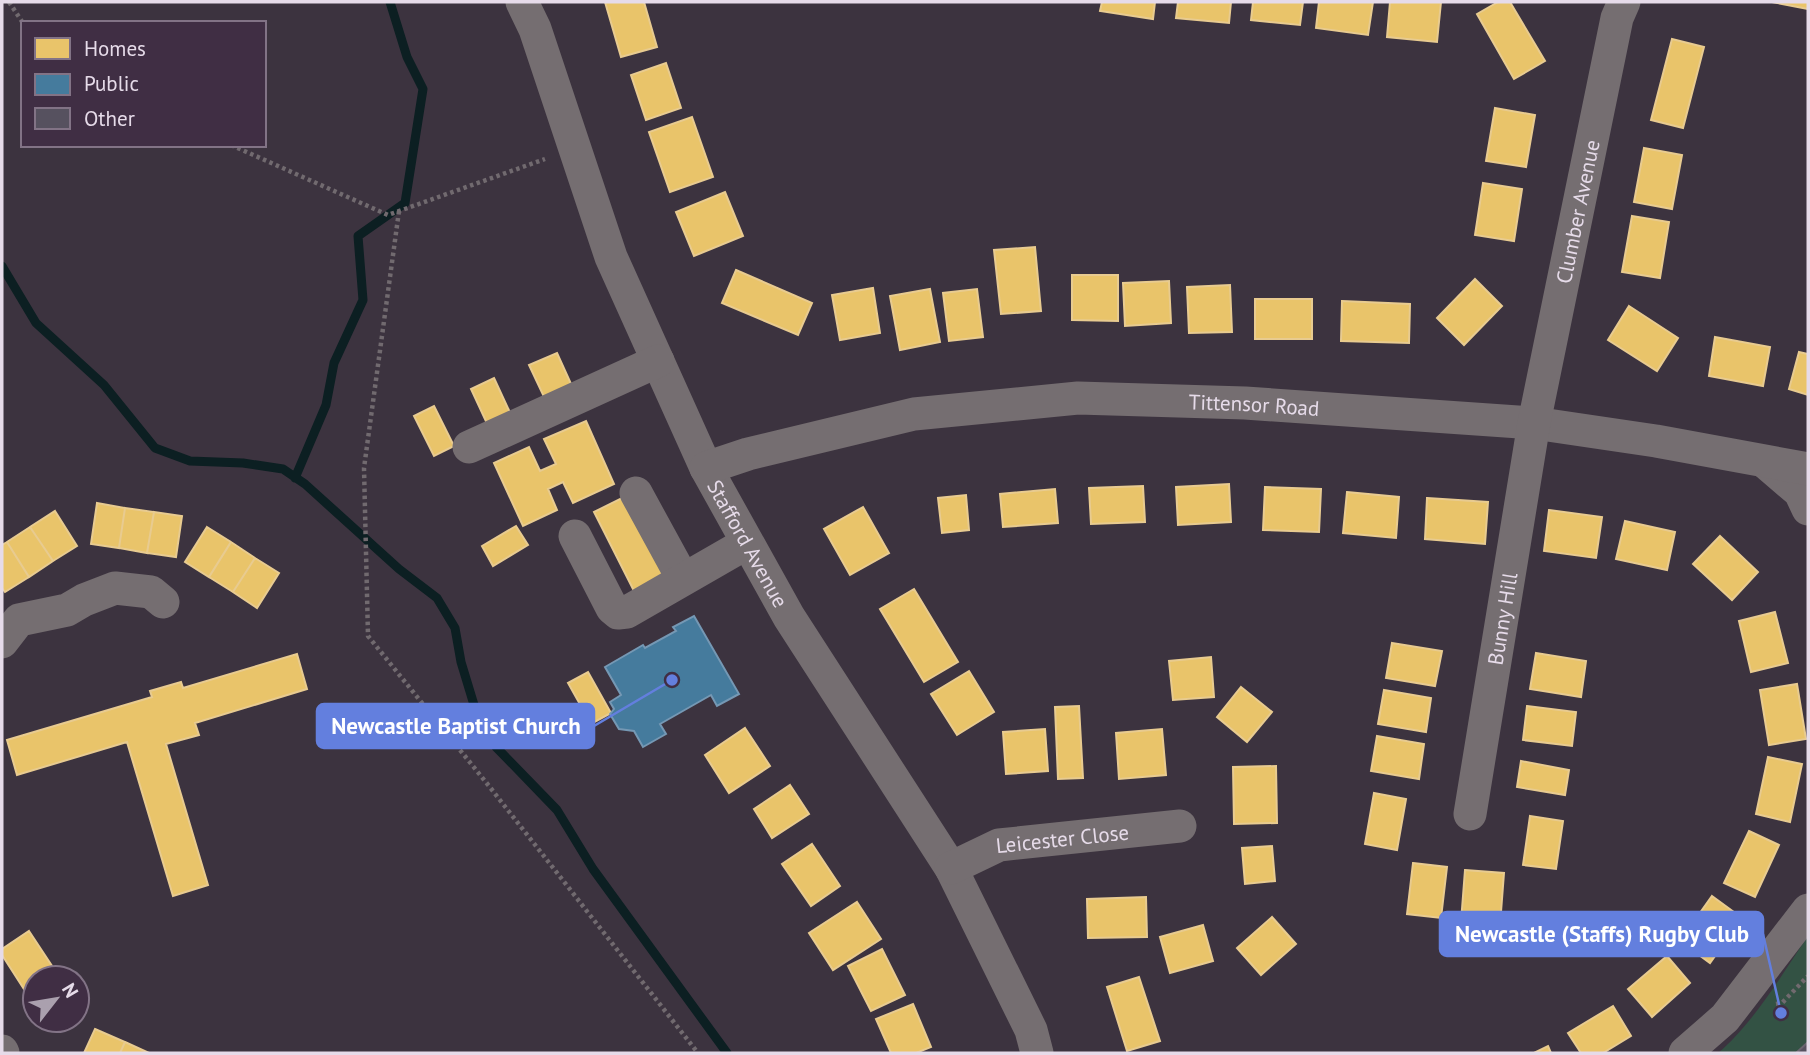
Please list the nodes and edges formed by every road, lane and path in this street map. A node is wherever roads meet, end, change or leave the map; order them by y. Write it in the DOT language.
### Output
graph roads {
  1 [pos="9,2"];
  2 [pos="523,2"];
  3 [pos="1624,2"];
  4 [pos="22,21"];
  5 [pos="235,147"];
  6 [pos="575,148"];
  7 [pos="399,211"];
  8 [pos="658,360"];
  9 [pos="1534,423"];
  10 [pos="469,447"];
  11 [pos="1765,462"];
  12 [pos="706,468"];
  13 [pos="1808,469"];
  14 [pos="636,493"];
  15 [pos="1808,509"];
  16 [pos="575,536"];
  17 [pos="747,543"];
  18 [pos="683,579"];
  19 [pos="163,602"];
  20 [pos="2,642"];
  21 [pos="1470,814"];
  22 [pos="1180,826"];
  23 [pos="951,868"];
  24 [pos="1808,910"];
  25 [pos="698,1053"];
  26 [pos="1037,1053"];
  27 [pos="1685,1053"];
  1 -- 4 [label="path"];
  2 -- 6 [label="street, Stafford Avenue"];
  3 -- 9 [label="street, Clumber Avenue"];
  5 -- 7 [label="path"];
  6 -- 7 [label="path"];
  6 -- 8 [label="street, Stafford Avenue"];
  7 -- 25 [label="path"];
  8 -- 10 [label="street"];
  8 -- 12 [label="street, Stafford Avenue"];
  9 -- 11 [label="street, Tittensor Road"];
  9 -- 12 [label="street, Tittensor Road"];
  9 -- 21 [label="street, Bunny Hill"];
  11 -- 13 [label="street, Tittensor Road"];
  11 -- 15 [label="street"];
  12 -- 17 [label="street, Stafford Avenue"];
  14 -- 18 [label="street"];
  16 -- 18 [label="street"];
  17 -- 18 [label="street"];
  17 -- 23 [label="street, Stafford Avenue"];
  19 -- 20 [label="street"];
  22 -- 23 [label="street, Leicester Close"];
  23 -- 26 [label="street, Stafford Avenue"];
  24 -- 27 [label="street"];
}
